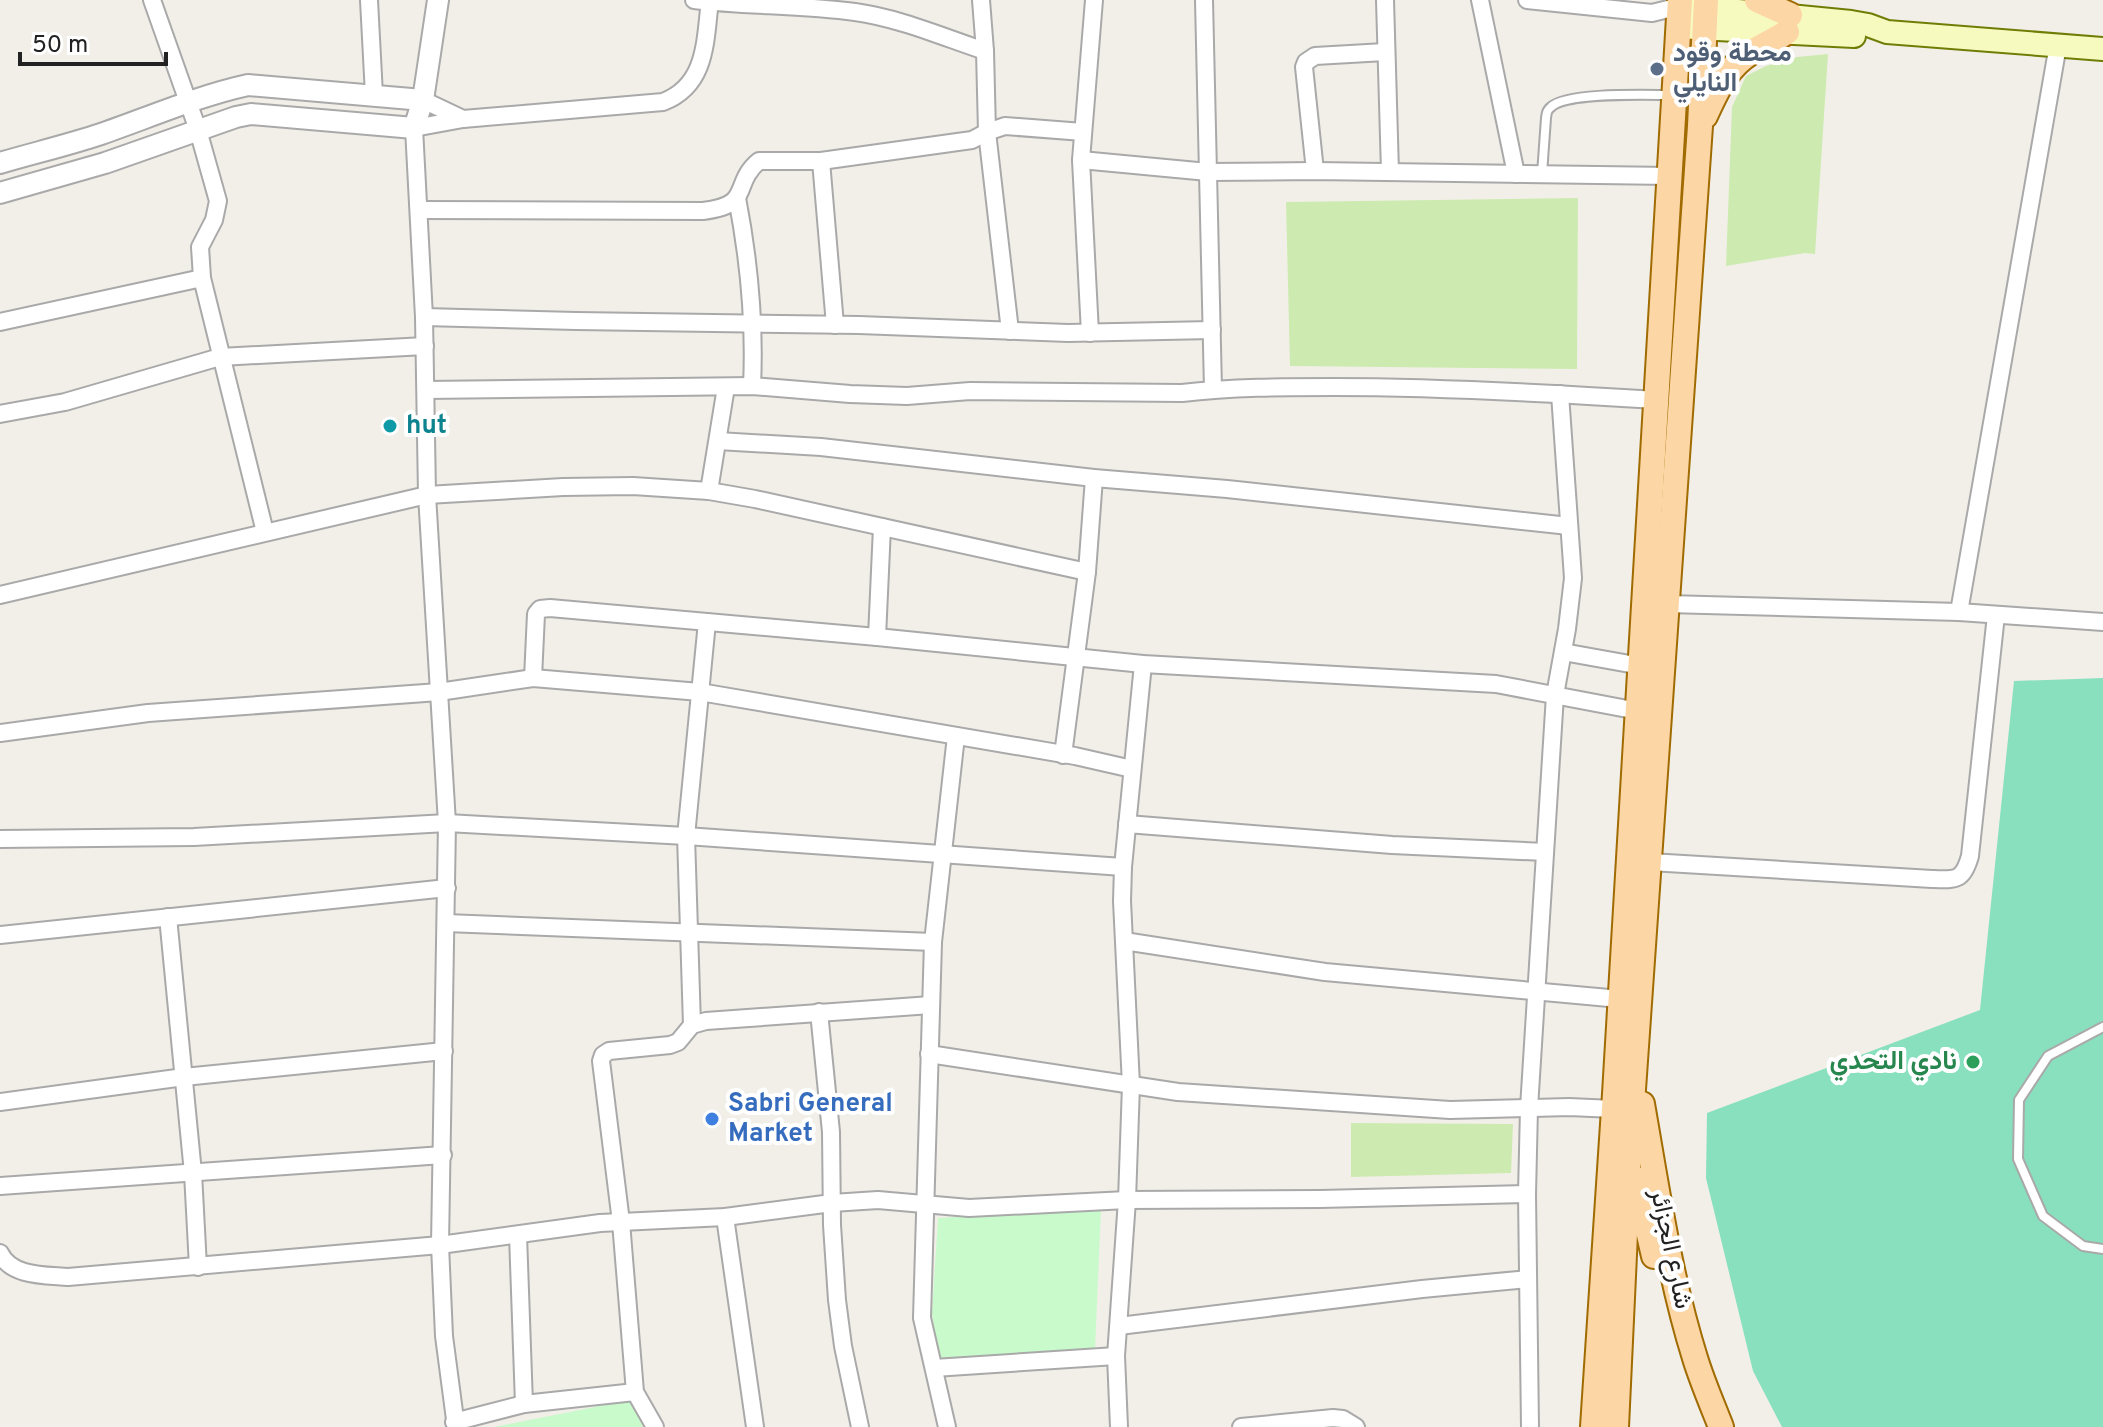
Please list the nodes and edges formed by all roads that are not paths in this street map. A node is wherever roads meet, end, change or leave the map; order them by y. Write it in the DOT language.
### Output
graph roads {
  1 [pos="152,0"];
  2 [pos="369,0"];
  3 [pos="438,0"];
  4 [pos="981,0"];
  5 [pos="1094,0"];
  6 [pos="1204,0"];
  7 [pos="1385,0"];
  8 [pos="1480,0"];
  9 [pos="1527,0"];
  10 [pos="1757,0"];
  11 [pos="704,1"];
  12 [pos="1679,11"];
  13 [pos="1706,12"];
  14 [pos="1789,24"];
  15 [pos="2058,45"];
  16 [pos="2103,49"];
  17 [pos="985,51"];
  18 [pos="1385,52"];
  19 [pos="374,95"];
  20 [pos="1675,95"];
  21 [pos="423,100"];
  22 [pos="188,102"];
  23 [pos="463,119"];
  24 [pos="1700,126"];
  25 [pos="414,128"];
  26 [pos="198,130"];
  27 [pos="987,132"];
  28 [pos="1083,132"];
  29 [pos="1081,160"];
  30 [pos="821,161"];
  31 [pos="0,163"];
  32 [pos="1315,171"];
  33 [pos="1208,172"];
  34 [pos="1390,172"];
  35 [pos="1516,174"];
  36 [pos="1542,174"];
  37 [pos="1671,176"];
  38 [pos="0,193"];
  39 [pos="737,198"];
  40 [pos="419,210"];
  41 [pos="202,278"];
  42 [pos="424,317"];
  43 [pos="0,322"];
  44 [pos="753,323"];
  45 [pos="835,325"];
  46 [pos="1212,330"];
  47 [pos="1010,331"];
  48 [pos="1090,333"];
  49 [pos="425,346"];
  50 [pos="220,357"];
  51 [pos="752,386"];
  52 [pos="726,387"];
  53 [pos="1213,389"];
  54 [pos="426,390"];
  55 [pos="1560,394"];
  56 [pos="1657,400"];
  57 [pos="0,414"];
  58 [pos="718,441"];
  59 [pos="1094,478"];
  60 [pos="709,491"];
  61 [pos="427,495"];
  62 [pos="1569,526"];
  63 [pos="882,527"];
  64 [pos="265,532"];
  65 [pos="1087,572"];
  66 [pos="0,595"];
  67 [pos="1667,604"];
  68 [pos="1959,612"];
  69 [pos="1996,615"];
  70 [pos="707,622"];
  71 [pos="2103,622"];
  72 [pos="877,637"];
  73 [pos="1563,652"];
  74 [pos="1075,658"];
  75 [pos="1143,664"];
  76 [pos="1641,666"];
  77 [pos="533,678"];
  78 [pos="439,692"];
  79 [pos="700,692"];
  80 [pos="1555,695"];
  81 [pos="1638,711"];
  82 [pos="0,733"];
  83 [pos="956,736"];
  84 [pos="1063,755"];
  85 [pos="1132,769"];
  86 [pos="447,823"];
  87 [pos="1127,824"];
  88 [pos="686,836"];
  89 [pos="0,839"];
  90 [pos="1545,852"];
  91 [pos="944,853"];
  92 [pos="1650,862"];
  93 [pos="1123,867"];
  94 [pos="447,888"];
  95 [pos="168,917"];
  96 [pos="446,923"];
  97 [pos="689,931"];
  98 [pos="0,935"];
  99 [pos="1124,941"];
  100 [pos="933,942"];
  101 [pos="1535,991"];
  102 [pos="1620,999"];
  103 [pos="931,1005"];
  104 [pos="819,1012"];
  105 [pos="692,1025"];
  106 [pos="2103,1027"];
  107 [pos="444,1051"];
  108 [pos="929,1054"];
  109 [pos="1636,1066"];
  110 [pos="184,1077"];
  111 [pos="1615,1084"];
  112 [pos="1131,1085"];
  113 [pos="0,1102"];
  114 [pos="1529,1108"];
  115 [pos="1614,1109"];
  116 [pos="1629,1147"];
  117 [pos="443,1155"];
  118 [pos="193,1173"];
  119 [pos="0,1186"];
  120 [pos="1527,1194"];
  121 [pos="1127,1200"];
  122 [pos="832,1203"];
  123 [pos="926,1205"];
  124 [pos="725,1217"];
  125 [pos="621,1222"];
  126 [pos="518,1235"];
  127 [pos="440,1245"];
  128 [pos="2103,1249"];
  129 [pos="0,1253"];
  130 [pos="198,1267"];
  131 [pos="1528,1279"];
  132 [pos="1119,1326"];
  133 [pos="1116,1356"];
  134 [pos="934,1368"];
  135 [pos="635,1392"];
  136 [pos="524,1404"];
  137 [pos="455,1425"];
  138 [pos="655,1427"];
  139 [pos="755,1427"];
  140 [pos="860,1427"];
  141 [pos="947,1427"];
  142 [pos="1119,1427"];
  143 [pos="1241,1427"];
  144 [pos="1356,1427"];
  145 [pos="1530,1427"];
  146 [pos="1593,1427"];
  147 [pos="1616,1427"];
  148 [pos="1705,1427"];
  149 [pos="1721,1427"];
  1 -- 22 [label="street"];
  2 -- 19 [label="street"];
  3 -- 21 [label="street"];
  4 -- 17 [label="street"];
  5 -- 28 [label="street"];
  6 -- 33 [label="street"];
  7 -- 18 [label="street"];
  8 -- 35 [label="street"];
  9 -- 12 [label="street"];
  10 -- 14 [label="main road"];
  11 -- 17 [label="street"];
  11 -- 23 [label="street"];
  12 -- 13 [label="main road"];
  12 -- 20 [label="main road"];
  13 -- 14 [label="main road"];
  13 -- 24 [label="main road"];
  14 -- 15 [label="main road"];
  14 -- 24 [label="main road"];
  15 -- 16 [label="main road"];
  15 -- 68 [label="street"];
  17 -- 27 [label="street"];
  18 -- 32 [label="street"];
  18 -- 34 [label="street"];
  19 -- 21 [label="street"];
  19 -- 22 [label="street"];
  20 -- 36 [label="lane"];
  20 -- 37 [label="main road"];
  21 -- 23 [label="street"];
  21 -- 25 [label="street"];
  22 -- 26 [label="street"];
  22 -- 31 [label="street"];
  23 -- 25 [label="street"];
  24 -- 67 [label="main road"];
  25 -- 26 [label="street"];
  25 -- 40 [label="street"];
  26 -- 38 [label="street"];
  26 -- 41 [label="street"];
  27 -- 28 [label="street"];
  27 -- 30 [label="street"];
  27 -- 47 [label="street"];
  28 -- 29 [label="street"];
  29 -- 33 [label="street"];
  29 -- 48 [label="street"];
  30 -- 39 [label="street"];
  30 -- 45 [label="street"];
  32 -- 33 [label="street"];
  32 -- 34 [label="street"];
  33 -- 46 [label="street"];
  34 -- 35 [label="street"];
  35 -- 36 [label="street"];
  36 -- 37 [label="street"];
  37 -- 56 [label="main road"];
  39 -- 40 [label="street"];
  39 -- 44 [label="street"];
  40 -- 42 [label="street"];
  41 -- 43 [label="street"];
  41 -- 50 [label="street"];
  42 -- 44 [label="street"];
  42 -- 49 [label="street"];
  44 -- 45 [label="street"];
  44 -- 51 [label="street"];
  45 -- 47 [label="street"];
  46 -- 48 [label="street"];
  46 -- 53 [label="street"];
  47 -- 48 [label="street"];
  49 -- 50 [label="street"];
  49 -- 54 [label="street"];
  50 -- 57 [label="street"];
  50 -- 64 [label="street"];
  51 -- 52 [label="street"];
  51 -- 53 [label="street"];
  52 -- 54 [label="street"];
  52 -- 58 [label="street"];
  53 -- 55 [label="street"];
  54 -- 61 [label="street"];
  55 -- 56 [label="street"];
  55 -- 62 [label="street"];
  56 -- 76 [label="main road"];
  58 -- 59 [label="street"];
  58 -- 60 [label="street"];
  59 -- 62 [label="street"];
  59 -- 65 [label="street"];
  60 -- 61 [label="street"];
  60 -- 63 [label="street"];
  61 -- 64 [label="street"];
  61 -- 78 [label="street"];
  62 -- 73 [label="street"];
  63 -- 65 [label="street"];
  63 -- 72 [label="street"];
  64 -- 66 [label="street"];
  65 -- 74 [label="street"];
  67 -- 68 [label="street"];
  67 -- 92 [label="main road"];
  68 -- 69 [label="street"];
  69 -- 71 [label="street"];
  69 -- 92 [label="street"];
  70 -- 72 [label="street"];
  70 -- 77 [label="street"];
  70 -- 79 [label="street"];
  72 -- 74 [label="street"];
  73 -- 76 [label="street"];
  73 -- 80 [label="street"];
  74 -- 75 [label="street"];
  74 -- 84 [label="street"];
  75 -- 80 [label="street"];
  75 -- 85 [label="street"];
  76 -- 81 [label="main road"];
  77 -- 78 [label="street"];
  77 -- 79 [label="street"];
  78 -- 82 [label="street"];
  78 -- 86 [label="street"];
  79 -- 83 [label="street"];
  79 -- 88 [label="street"];
  80 -- 81 [label="street"];
  80 -- 90 [label="street"];
  81 -- 102 [label="main road"];
  83 -- 84 [label="street"];
  83 -- 91 [label="street"];
  84 -- 85 [label="street"];
  85 -- 87 [label="street"];
  86 -- 88 [label="street"];
  86 -- 89 [label="street"];
  86 -- 94 [label="street"];
  87 -- 90 [label="street"];
  87 -- 93 [label="street"];
  88 -- 91 [label="street"];
  88 -- 97 [label="street"];
  90 -- 101 [label="street"];
  91 -- 93 [label="street"];
  91 -- 100 [label="street"];
  92 -- 109 [label="main road"];
  93 -- 99 [label="street"];
  94 -- 95 [label="street"];
  94 -- 96 [label="street"];
  95 -- 98 [label="street"];
  95 -- 110 [label="street"];
  96 -- 97 [label="street"];
  96 -- 107 [label="street"];
  97 -- 100 [label="street"];
  97 -- 105 [label="street"];
  99 -- 101 [label="street"];
  99 -- 112 [label="street"];
  100 -- 103 [label="street"];
  101 -- 102 [label="street"];
  101 -- 114 [label="street"];
  102 -- 111 [label="main road"];
  103 -- 104 [label="street"];
  103 -- 108 [label="street"];
  104 -- 105 [label="street"];
  104 -- 122 [label="street"];
  105 -- 125 [label="street"];
  106 -- 128 [label="lane"];
  107 -- 110 [label="street"];
  107 -- 117 [label="street"];
  108 -- 112 [label="street"];
  108 -- 123 [label="street"];
  109 -- 116 [label="main road"];
  109 -- 149 [label="main road, شارع الجزائر"];
  110 -- 113 [label="street"];
  110 -- 118 [label="street"];
  111 -- 115 [label="main road"];
  111 -- 116 [label="main road, شارع الجزائر"];
  112 -- 114 [label="street"];
  112 -- 121 [label="street"];
  114 -- 115 [label="street"];
  114 -- 120 [label="street"];
  115 -- 146 [label="main road"];
  116 -- 147 [label="main road"];
  116 -- 148 [label="main road, شارع الجزائر"];
  117 -- 118 [label="street"];
  117 -- 127 [label="street"];
  118 -- 119 [label="street"];
  118 -- 130 [label="street"];
  120 -- 121 [label="street"];
  120 -- 131 [label="street"];
  121 -- 123 [label="street"];
  121 -- 132 [label="street"];
  122 -- 123 [label="street"];
  122 -- 124 [label="street"];
  122 -- 140 [label="street"];
  123 -- 134 [label="street"];
  124 -- 125 [label="street"];
  124 -- 139 [label="street"];
  125 -- 126 [label="street"];
  125 -- 135 [label="street"];
  126 -- 127 [label="street"];
  126 -- 136 [label="street"];
  127 -- 130 [label="street"];
  127 -- 137 [label="street"];
  129 -- 130 [label="street"];
  131 -- 132 [label="street"];
  131 -- 145 [label="street"];
  132 -- 133 [label="street"];
  133 -- 134 [label="street"];
  133 -- 142 [label="street"];
  134 -- 141 [label="street"];
  135 -- 136 [label="street"];
  135 -- 138 [label="street"];
  136 -- 137 [label="street"];
  143 -- 144 [label="street"];
}
